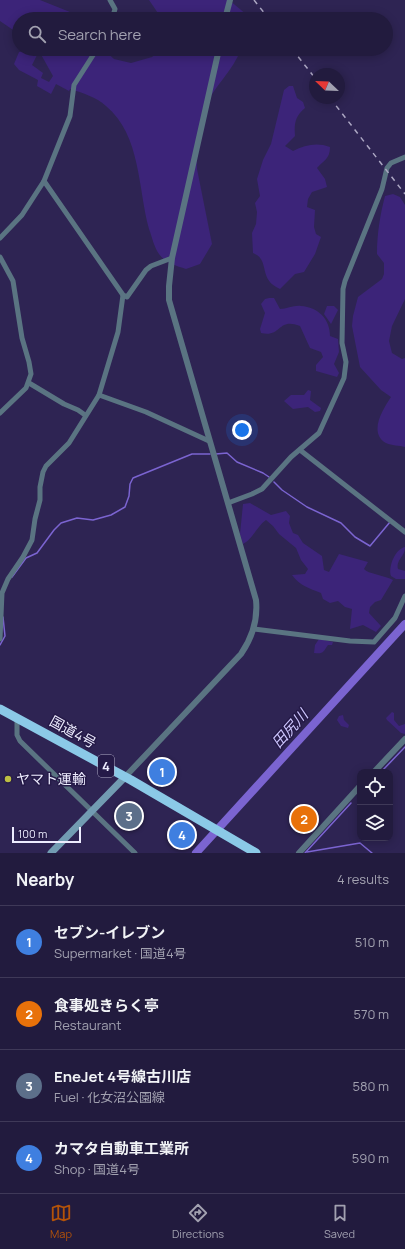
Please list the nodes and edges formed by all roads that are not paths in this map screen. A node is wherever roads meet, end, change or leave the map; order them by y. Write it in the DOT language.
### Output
graph roads {
  1 [pos="110,0"];
  2 [pos="230,0"];
  3 [pos="114,12"];
  4 [pos="227,12"];
  5 [pos="93,56"];
  6 [pos="217,56"];
  7 [pos="405,157"];
  8 [pos="44,181"];
  9 [pos="0,238"];
  10 [pos="0,257"];
  11 [pos="172,258"];
  12 [pos="123,295"];
  13 [pos="29,382"];
  14 [pos="99,394"];
  15 [pos="0,414"];
  16 [pos="85,415"];
  17 [pos="209,441"];
  18 [pos="300,450"];
  19 [pos="228,503"];
  20 [pos="405,532"];
  21 [pos="405,596"];
  22 [pos="254,629"];
  23 [pos="0,639"];
  24 [pos="0,709"];
  25 [pos="17,718"];
  26 [pos="405,739"];
  27 [pos="377,769"];
  28 [pos="125,777"];
  29 [pos="357,789"];
  30 [pos="92,810"];
  31 [pos="51,853"];
  32 [pos="135,853"];
  33 [pos="256,853"];
  34 [pos="298,853"];
  1 -- 3 [label="street"];
  2 -- 4 [label="street"];
  5 -- 8 [label="street"];
  6 -- 11 [label="street"];
  7 -- 18 [label="street"];
  8 -- 9 [label="street"];
  8 -- 12 [label="street"];
  10 -- 13 [label="street"];
  11 -- 12 [label="street"];
  11 -- 17 [label="street"];
  12 -- 14 [label="street"];
  13 -- 15 [label="street"];
  13 -- 16 [label="street"];
  14 -- 16 [label="street"];
  14 -- 17 [label="street"];
  16 -- 23 [label="street"];
  17 -- 19 [label="street"];
  18 -- 19 [label="street"];
  18 -- 20 [label="street"];
  19 -- 22 [label="street"];
  21 -- 22 [label="street"];
  22 -- 28 [label="street"];
  24 -- 25 [label="highway, 国道4号 / 4"];
  25 -- 28 [label="highway, 国道4号 / 4"];
  25 -- 30 [label="street"];
  26 -- 27 [label="street"];
  28 -- 30 [label="main road"];
  28 -- 33 [label="highway, 国道4号 / 4"];
  29 -- 34 [label="street"];
  30 -- 31 [label="main road"];
  30 -- 32 [label="street"];
}
